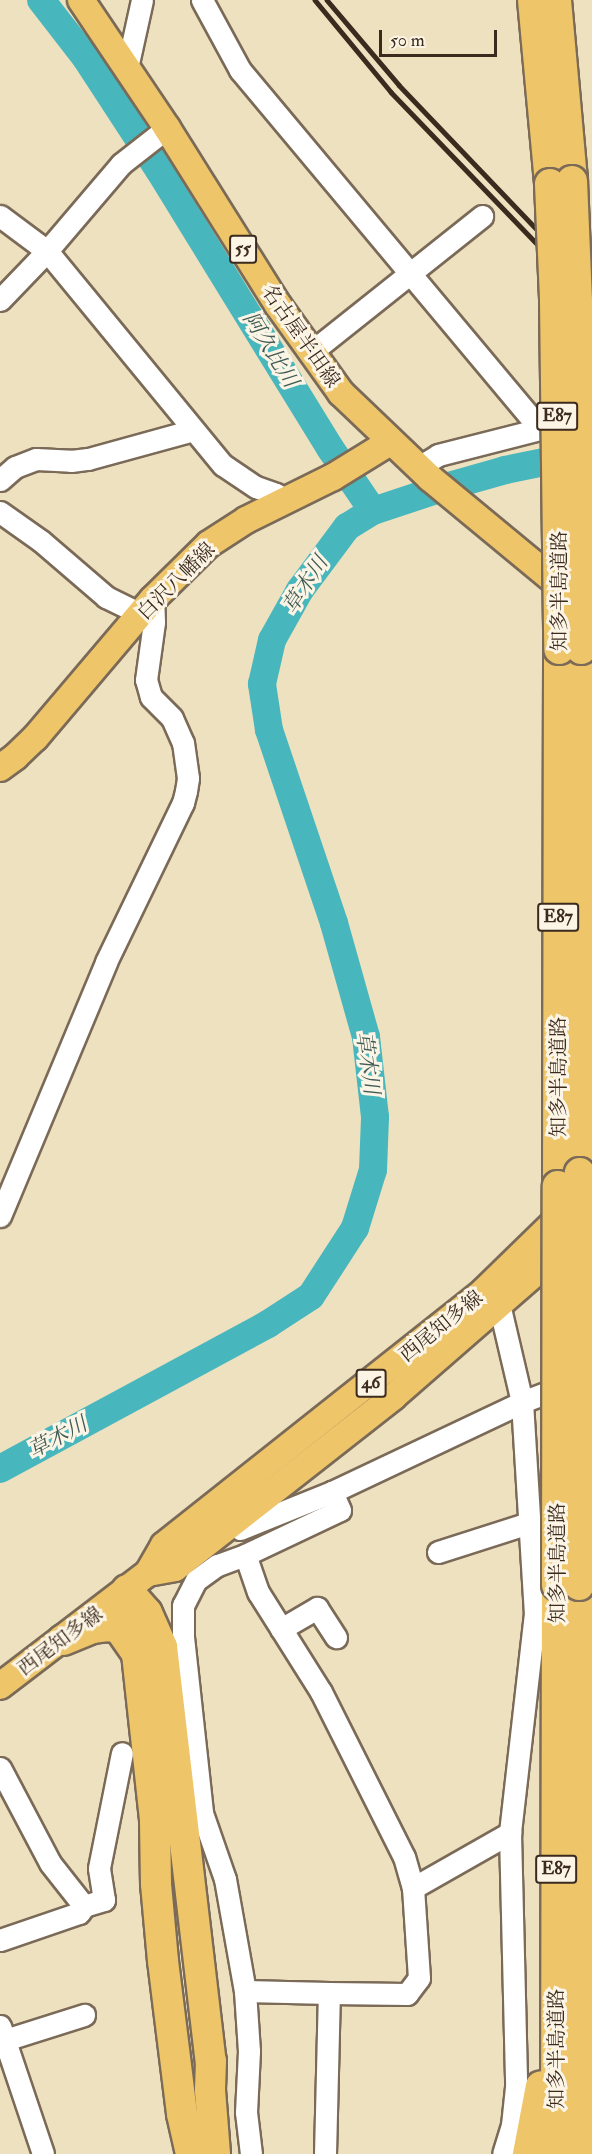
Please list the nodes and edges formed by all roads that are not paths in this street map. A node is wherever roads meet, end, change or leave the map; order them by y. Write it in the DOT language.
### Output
graph roads {
  1 [pos="81,0"];
  2 [pos="142,0"];
  3 [pos="202,0"];
  4 [pos="533,0"];
  5 [pos="555,0"];
  6 [pos="127,68"];
  7 [pos="152,139"];
  8 [pos="561,182"];
  9 [pos="0,216"];
  10 [pos="482,216"];
  11 [pos="47,251"];
  12 [pos="410,273"];
  13 [pos="0,300"];
  14 [pos="310,353"];
  15 [pos="592,423"];
  16 [pos="539,428"];
  17 [pos="193,430"];
  18 [pos="390,442"];
  19 [pos="424,472"];
  20 [pos="0,480"];
  21 [pos="284,501"];
  22 [pos="0,512"];
  23 [pos="147,606"];
  24 [pos="592,611"];
  25 [pos="0,768"];
  26 [pos="576,1182"];
  27 [pos="0,1216"];
  28 [pos="592,1221"];
  29 [pos="499,1304"];
  30 [pos="592,1375"];
  31 [pos="522,1402"];
  32 [pos="332,1492"];
  33 [pos="530,1523"];
  34 [pos="240,1529"];
  35 [pos="438,1551"];
  36 [pos="245,1555"];
  37 [pos="137,1581"];
  38 [pos="568,1585"];
  39 [pos="281,1629"];
  40 [pos="336,1636"];
  41 [pos="63,1640"];
  42 [pos="137,1654"];
  43 [pos="579,1656"];
  44 [pos="0,1686"];
  45 [pos="592,1722"];
  46 [pos="122,1753"];
  47 [pos="0,1768"];
  48 [pos="556,1779"];
  49 [pos="510,1833"];
  50 [pos="413,1888"];
  51 [pos="84,1906"];
  52 [pos="0,1940"];
  53 [pos="245,1991"];
  54 [pos="328,1993"];
  55 [pos="84,2015"];
  56 [pos="3,2033"];
  57 [pos="217,2145"];
  58 [pos="43,2154"];
  59 [pos="191,2154"];
  60 [pos="251,2154"];
  61 [pos="325,2154"];
  62 [pos="503,2154"];
  63 [pos="528,2154"];
  64 [pos="556,2154"];
  65 [pos="577,2154"];
  1 -- 6 [label="main road, 名古屋半田線 / 55"];
  2 -- 6 [label="street"];
  3 -- 12 [label="street"];
  4 -- 8 [label="highway, 知多半島道路 / E87"];
  5 -- 8 [label="highway, 知多半島道路 / E87"];
  6 -- 7 [label="main road, 名古屋半田線 / 55"];
  7 -- 11 [label="street"];
  7 -- 14 [label="main road, 名古屋半田線 / 55"];
  8 -- 26 [label="highway, 知多半島道路 / E87, bridge"];
  9 -- 11 [label="street"];
  10 -- 12 [label="street"];
  11 -- 13 [label="street"];
  11 -- 17 [label="street"];
  12 -- 14 [label="street"];
  12 -- 16 [label="street"];
  14 -- 18 [label="main road, 名古屋半田線 / 55"];
  15 -- 16 [label="street"];
  16 -- 19 [label="street"];
  17 -- 20 [label="street"];
  17 -- 21 [label="street"];
  18 -- 19 [label="main road, 名古屋半田線 / 55"];
  18 -- 21 [label="main road, 白沢八幡線"];
  19 -- 24 [label="main road, 名古屋半田線 / 55"];
  21 -- 23 [label="main road, 白沢八幡線"];
  22 -- 23 [label="street"];
  23 -- 25 [label="main road, 白沢八幡線"];
  23 -- 27 [label="street"];
  26 -- 37 [label="main road, 西尾知多線 / 46"];
  26 -- 38 [label="highway, 知多半島道路 / E87, bridge"];
  28 -- 29 [label="main road, 西尾知多線 / 46"];
  29 -- 31 [label="street"];
  29 -- 37 [label="main road, 西尾知多線 / 46"];
  30 -- 31 [label="street"];
  31 -- 32 [label="street"];
  31 -- 33 [label="street"];
  32 -- 34 [label="street"];
  32 -- 36 [label="street"];
  33 -- 35 [label="street"];
  33 -- 49 [label="street"];
  36 -- 39 [label="street"];
  36 -- 53 [label="street"];
  37 -- 41 [label="main road, 西尾知多線 / 46"];
  37 -- 42 [label="highway"];
  37 -- 57 [label="highway"];
  38 -- 43 [label="highway, 知多半島道路 / E87"];
  38 -- 48 [label="highway, 知多半島道路 / E87"];
  39 -- 40 [label="street"];
  39 -- 50 [label="street"];
  41 -- 42 [label="highway"];
  41 -- 44 [label="main road, 西尾知多線 / 46"];
  42 -- 59 [label="highway"];
  43 -- 45 [label="highway"];
  43 -- 65 [label="highway, 知多半島道路 / E87"];
  46 -- 51 [label="street"];
  47 -- 51 [label="street"];
  48 -- 63 [label="highway"];
  48 -- 64 [label="highway, 知多半島道路 / E87"];
  49 -- 50 [label="street"];
  49 -- 62 [label="street"];
  50 -- 54 [label="street"];
  51 -- 52 [label="street"];
  53 -- 54 [label="street"];
  53 -- 60 [label="street"];
  54 -- 61 [label="street"];
  55 -- 56 [label="street"];
  56 -- 58 [label="street"];
}
